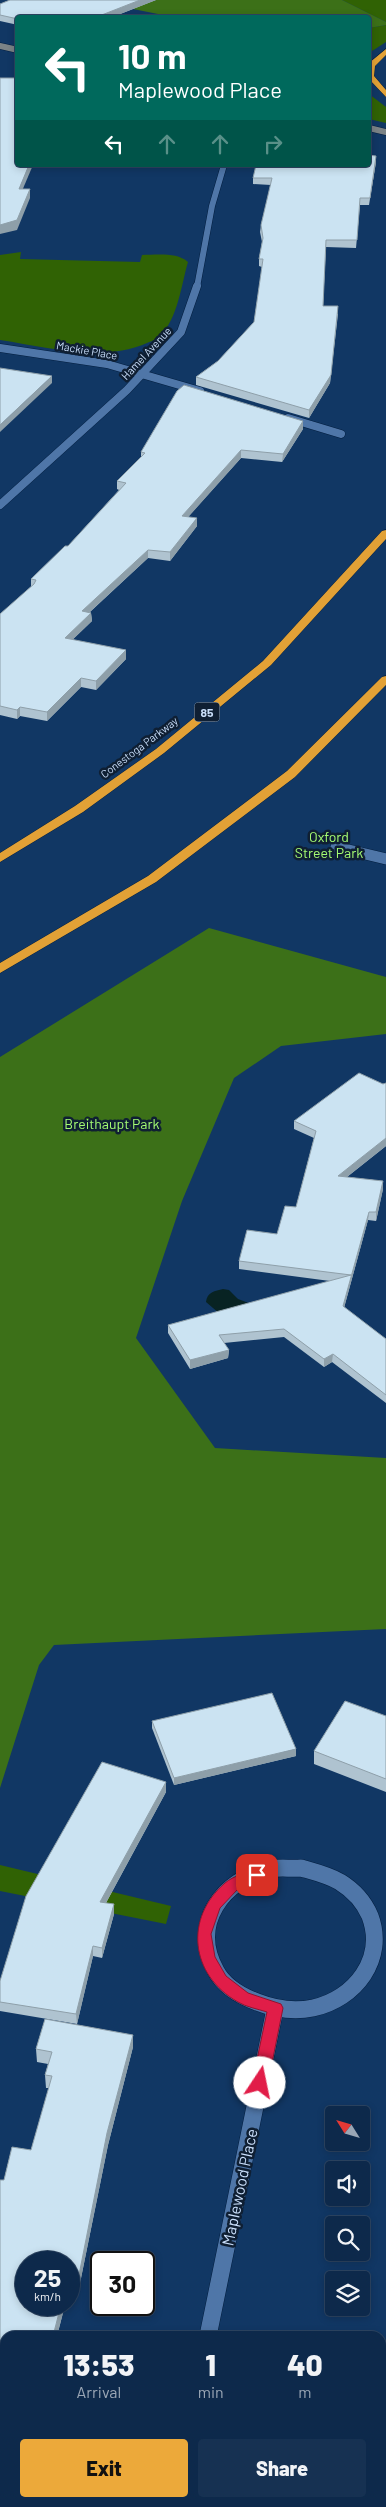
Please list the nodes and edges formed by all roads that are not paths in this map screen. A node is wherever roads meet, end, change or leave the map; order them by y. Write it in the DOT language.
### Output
graph roads {
  1 [pos="0,47"];
  2 [pos="15,50"];
  3 [pos="386,51"];
  4 [pos="371,65"];
  5 [pos="371,77"];
  6 [pos="386,95"];
  7 [pos="371,128"];
  8 [pos="386,132"];
  9 [pos="223,167"];
  10 [pos="0,348"];
  11 [pos="143,373"];
  12 [pos="209,394"];
  13 [pos="275,414"];
  14 [pos="341,434"];
  15 [pos="0,505"];
  16 [pos="386,533"];
  17 [pos="386,679"];
  18 [pos="336,848"];
  19 [pos="0,858"];
  20 [pos="386,859"];
  21 [pos="0,969"];
  22 [pos="275,2008"];
  23 [pos="209,2331"];
  1 -- 2 [label="main road"];
  3 -- 4 [label="highway"];
  5 -- 6 [label="highway"];
  7 -- 8 [label="main road"];
  9 -- 11 [label="street, Hamel Avenue"];
  10 -- 11 [label="street, Mackie Place"];
  11 -- 12 [label="street, Mackie Place"];
  11 -- 15 [label="street, Hamel Avenue"];
  13 -- 14 [label="street"];
  16 -- 19 [label="highway, Conestoga Parkway / 85"];
  17 -- 21 [label="highway"];
  18 -- 20 [label="street"];
  22 -- 22 [label="street"];
  22 -- 23 [label="street, Maplewood Place"];
}
